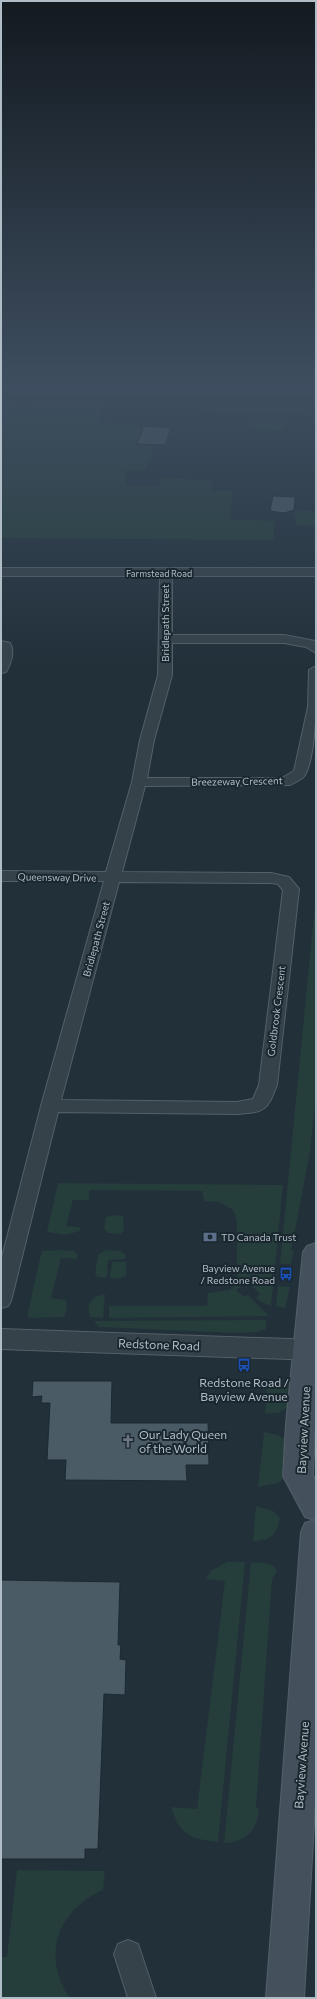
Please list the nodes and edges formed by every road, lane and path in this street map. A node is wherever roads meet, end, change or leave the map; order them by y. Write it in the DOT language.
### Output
graph roads {
  1 [pos="1,572"];
  2 [pos="316,572"];
  3 [pos="166,573"];
  4 [pos="166,639"];
  5 [pos="1,645"];
  6 [pos="316,649"];
  7 [pos="1,669"];
  8 [pos="316,670"];
  9 [pos="139,782"];
  10 [pos="1,876"];
  11 [pos="112,878"];
  12 [pos="50,1106"];
  13 [pos="316,1252"];
  14 [pos="1,1300"];
  15 [pos="1,1340"];
  16 [pos="311,1350"];
  17 [pos="316,1508"];
  18 [pos="316,1532"];
  19 [pos="128,1954"];
  20 [pos="142,1998"];
  21 [pos="285,1998"];
  1 -- 3 [label="street, Farmstead Road"];
  2 -- 3 [label="street, Farmstead Road"];
  3 -- 4 [label="street, Bridlepath Street"];
  4 -- 6 [label="street"];
  4 -- 9 [label="street, Bridlepath Street"];
  5 -- 7 [label="street"];
  8 -- 9 [label="street, Breezeway Crescent"];
  9 -- 11 [label="street, Bridlepath Street"];
  10 -- 11 [label="street, Queensway Drive"];
  11 -- 12 [label="street, Bridlepath Street"];
  11 -- 12 [label="street, Goldbrook Crescent"];
  12 -- 14 [label="street, Bridlepath Street"];
  13 -- 16 [label="main road, Bayview Avenue"];
  15 -- 16 [label="street, Redstone Road"];
  16 -- 17 [label="main road, Bayview Avenue"];
  18 -- 21 [label="main road, Bayview Avenue"];
  19 -- 20 [label="street"];
}
